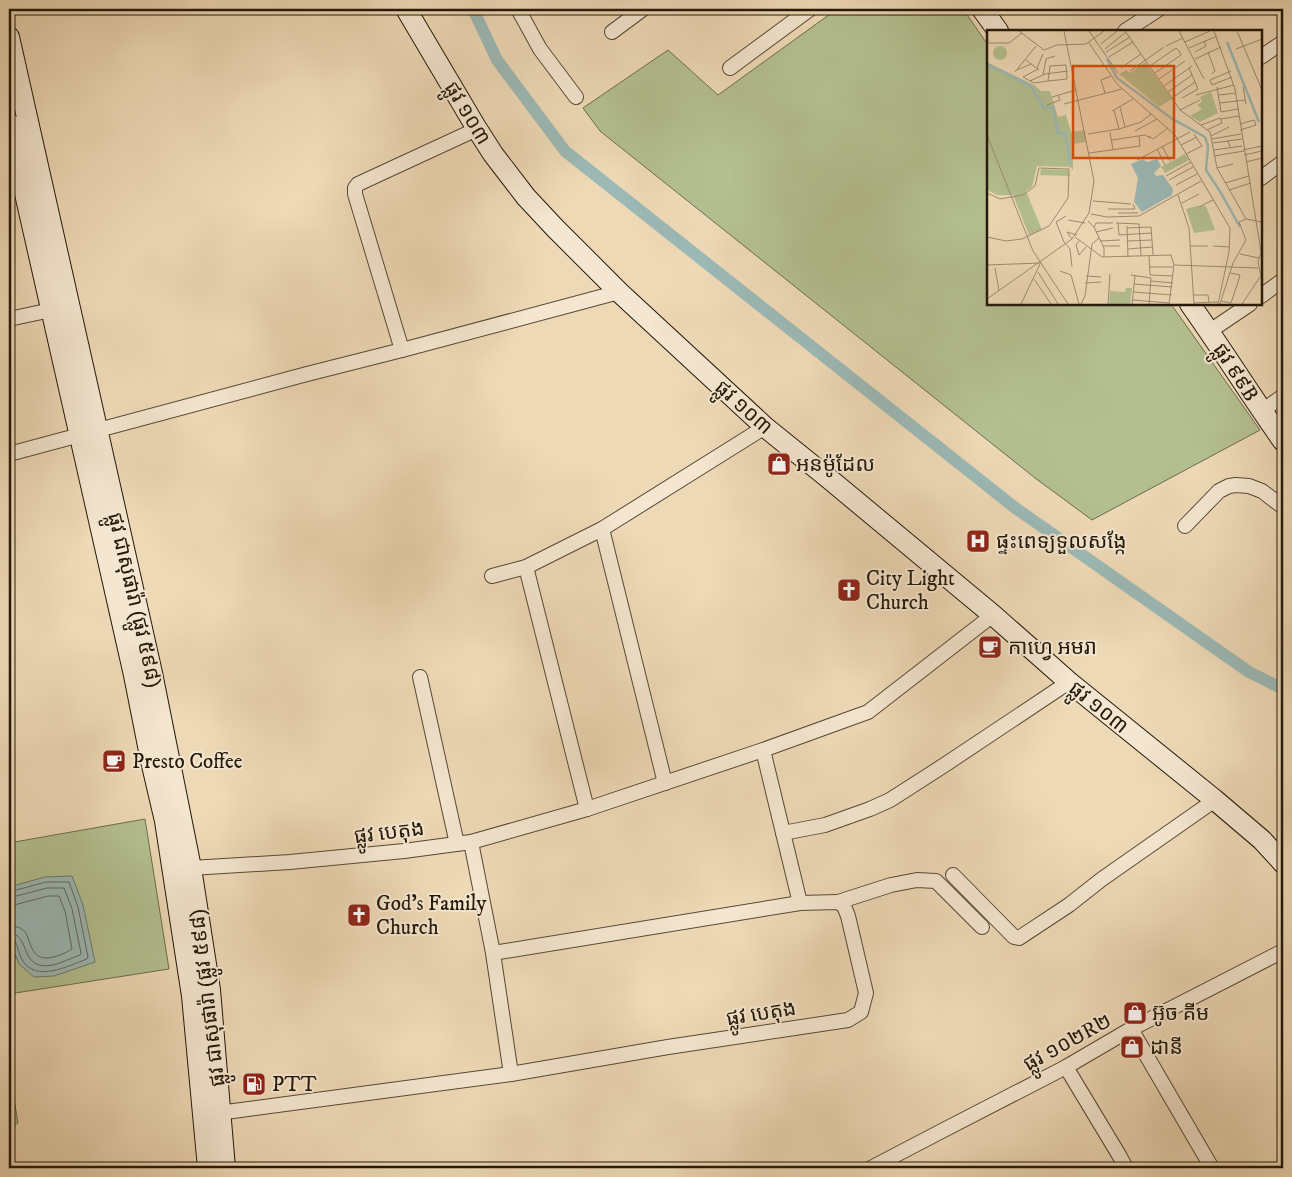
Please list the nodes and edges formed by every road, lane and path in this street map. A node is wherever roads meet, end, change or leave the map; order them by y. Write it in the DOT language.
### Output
graph roads {
  1 [pos="406,9"];
  2 [pos="518,9"];
  3 [pos="643,9"];
  4 [pos="810,9"];
  5 [pos="982,9"];
  6 [pos="1159,9"];
  7 [pos="997,30"];
  8 [pos="1127,30"];
  9 [pos="612,32"];
  10 [pos="9,41"];
  11 [pos="1283,42"];
  12 [pos="1262,56"];
  13 [pos="12,64"];
  14 [pos="730,68"];
  15 [pos="576,97"];
  16 [pos="9,123"];
  17 [pos="477,129"];
  18 [pos="1283,162"];
  19 [pos="1262,177"];
  20 [pos="45,238"];
  21 [pos="1283,280"];
  22 [pos="619,292"];
  23 [pos="1262,295"];
  24 [pos="1191,305"];
  25 [pos="1249,305"];
  26 [pos="51,310"];
  27 [pos="9,319"];
  28 [pos="1210,332"];
  29 [pos="402,350"];
  30 [pos="1283,396"];
  31 [pos="1262,411"];
  32 [pos="765,426"];
  33 [pos="88,432"];
  34 [pos="1283,441"];
  35 [pos="9,454"];
  36 [pos="1283,507"];
  37 [pos="1185,526"];
  38 [pos="602,529"];
  39 [pos="526,567"];
  40 [pos="492,576"];
  41 [pos="993,615"];
  42 [pos="420,677"];
  43 [pos="1069,682"];
  44 [pos="151,715"];
  45 [pos="763,750"];
  46 [pos="666,783"];
  47 [pos="1215,800"];
  48 [pos="587,809"];
  49 [pos="783,833"];
  50 [pos="464,843"];
  51 [pos="1283,863"];
  52 [pos="191,868"];
  53 [pos="953,875"];
  54 [pos="838,902"];
  55 [pos="800,903"];
  56 [pos="982,927"];
  57 [pos="1283,951"];
  58 [pos="493,953"];
  59 [pos="1131,1029"];
  60 [pos="1066,1067"];
  61 [pos="510,1074"];
  62 [pos="212,1114"];
  63 [pos="208,1168"];
  64 [pos="225,1168"];
  65 [pos="871,1168"];
  66 [pos="1126,1168"];
  67 [pos="1212,1168"];
  1 -- 17 [label="main road, ផ្លូវ ១០៣"];
  2 -- 15 [label="street"];
  3 -- 9 [label="street"];
  4 -- 14 [label="street"];
  5 -- 7 [label="main road"];
  6 -- 8 [label="street"];
  10 -- 13 [label="main road, ផ្លូវ ជាសុផារ៉ា (ផ្លូវ ៥៩៨)"];
  11 -- 12 [label="street"];
  13 -- 20 [label="main road, ផ្លូវ ជាសុផារ៉ា (ផ្លូវ ៥៩៨)"];
  16 -- 20 [label="main road, ផ្លូវ ជាសុផារ៉ា (ផ្លូវ ៥៩៨)"];
  17 -- 22 [label="main road, ផ្លូវ ១០៣"];
  17 -- 29 [label="street"];
  18 -- 19 [label="street"];
  20 -- 26 [label="main road, ផ្លូវ ជាសុផារ៉ា (ផ្លូវ ៥៩៨)"];
  20 -- 33 [label="main road, ផ្លូវ ជាសុផារ៉ា (ផ្លូវ ៥៩៨)"];
  21 -- 23 [label="street"];
  22 -- 29 [label="street"];
  22 -- 32 [label="main road, ផ្លូវ ១០៣"];
  24 -- 28 [label="main road, ផ្លូវ ៩៩B"];
  25 -- 28 [label="street"];
  26 -- 27 [label="street"];
  26 -- 33 [label="main road, ផ្លូវ ជាសុផារ៉ា (ផ្លូវ ៥៩៨)"];
  28 -- 31 [label="main road, ផ្លូវ ៩៩B"];
  29 -- 33 [label="street"];
  30 -- 31 [label="street"];
  31 -- 34 [label="main road, ផ្លូវ ៩៩B"];
  32 -- 38 [label="street"];
  32 -- 41 [label="main road, ផ្លូវ ១០៣"];
  33 -- 35 [label="street"];
  33 -- 44 [label="main road, ផ្លូវ ជាសុផារ៉ា (ផ្លូវ ៥៩៨)"];
  36 -- 37 [label="street"];
  38 -- 39 [label="street"];
  38 -- 46 [label="street"];
  39 -- 40 [label="street"];
  39 -- 48 [label="street"];
  41 -- 43 [label="main road, ផ្លូវ ១០៣"];
  41 -- 45 [label="street, ផ្លូវ បេតុង"];
  42 -- 50 [label="street"];
  43 -- 47 [label="main road, ផ្លូវ ១០៣"];
  43 -- 49 [label="street"];
  44 -- 52 [label="main road, ផ្លូវ ជាសុផារ៉ា (ផ្លូវ ៥៩៨)"];
  44 -- 62 [label="main road, ផ្លូវ ជាសុផារ៉ា (ផ្លូវ ៥៩៨)"];
  45 -- 46 [label="street, ផ្លូវ បេតុង"];
  45 -- 49 [label="street"];
  46 -- 48 [label="street, ផ្លូវ បេតុង"];
  47 -- 51 [label="main road, ផ្លូវ ១០៣"];
  47 -- 53 [label="street"];
  48 -- 50 [label="street, ផ្លូវ បេតុង"];
  49 -- 55 [label="street"];
  50 -- 52 [label="street, ផ្លូវ បេតុង"];
  50 -- 58 [label="street"];
  52 -- 62 [label="main road, ផ្លូវ ជាសុផារ៉ា (ផ្លូវ ៥៩៨)"];
  54 -- 55 [label="street"];
  54 -- 56 [label="street"];
  54 -- 61 [label="street, ផ្លូវ បេតុង"];
  55 -- 58 [label="street"];
  57 -- 59 [label="street, ផ្លូវ ១០២R២"];
  58 -- 61 [label="street"];
  59 -- 60 [label="street, ផ្លូវ ១០២R២"];
  59 -- 67 [label="street"];
  60 -- 65 [label="street, ផ្លូវ ១០២R២"];
  60 -- 66 [label="street"];
  61 -- 62 [label="street, ផ្លូវ បេតុង"];
  62 -- 63 [label="main road, ផ្លូវ ជាសុផារ៉ា (ផ្លូវ ៥៩៨)"];
  62 -- 64 [label="main road, ផ្លូវ ជាសុផារ៉ា (ផ្លូវ ៥៩៨)"];
}
